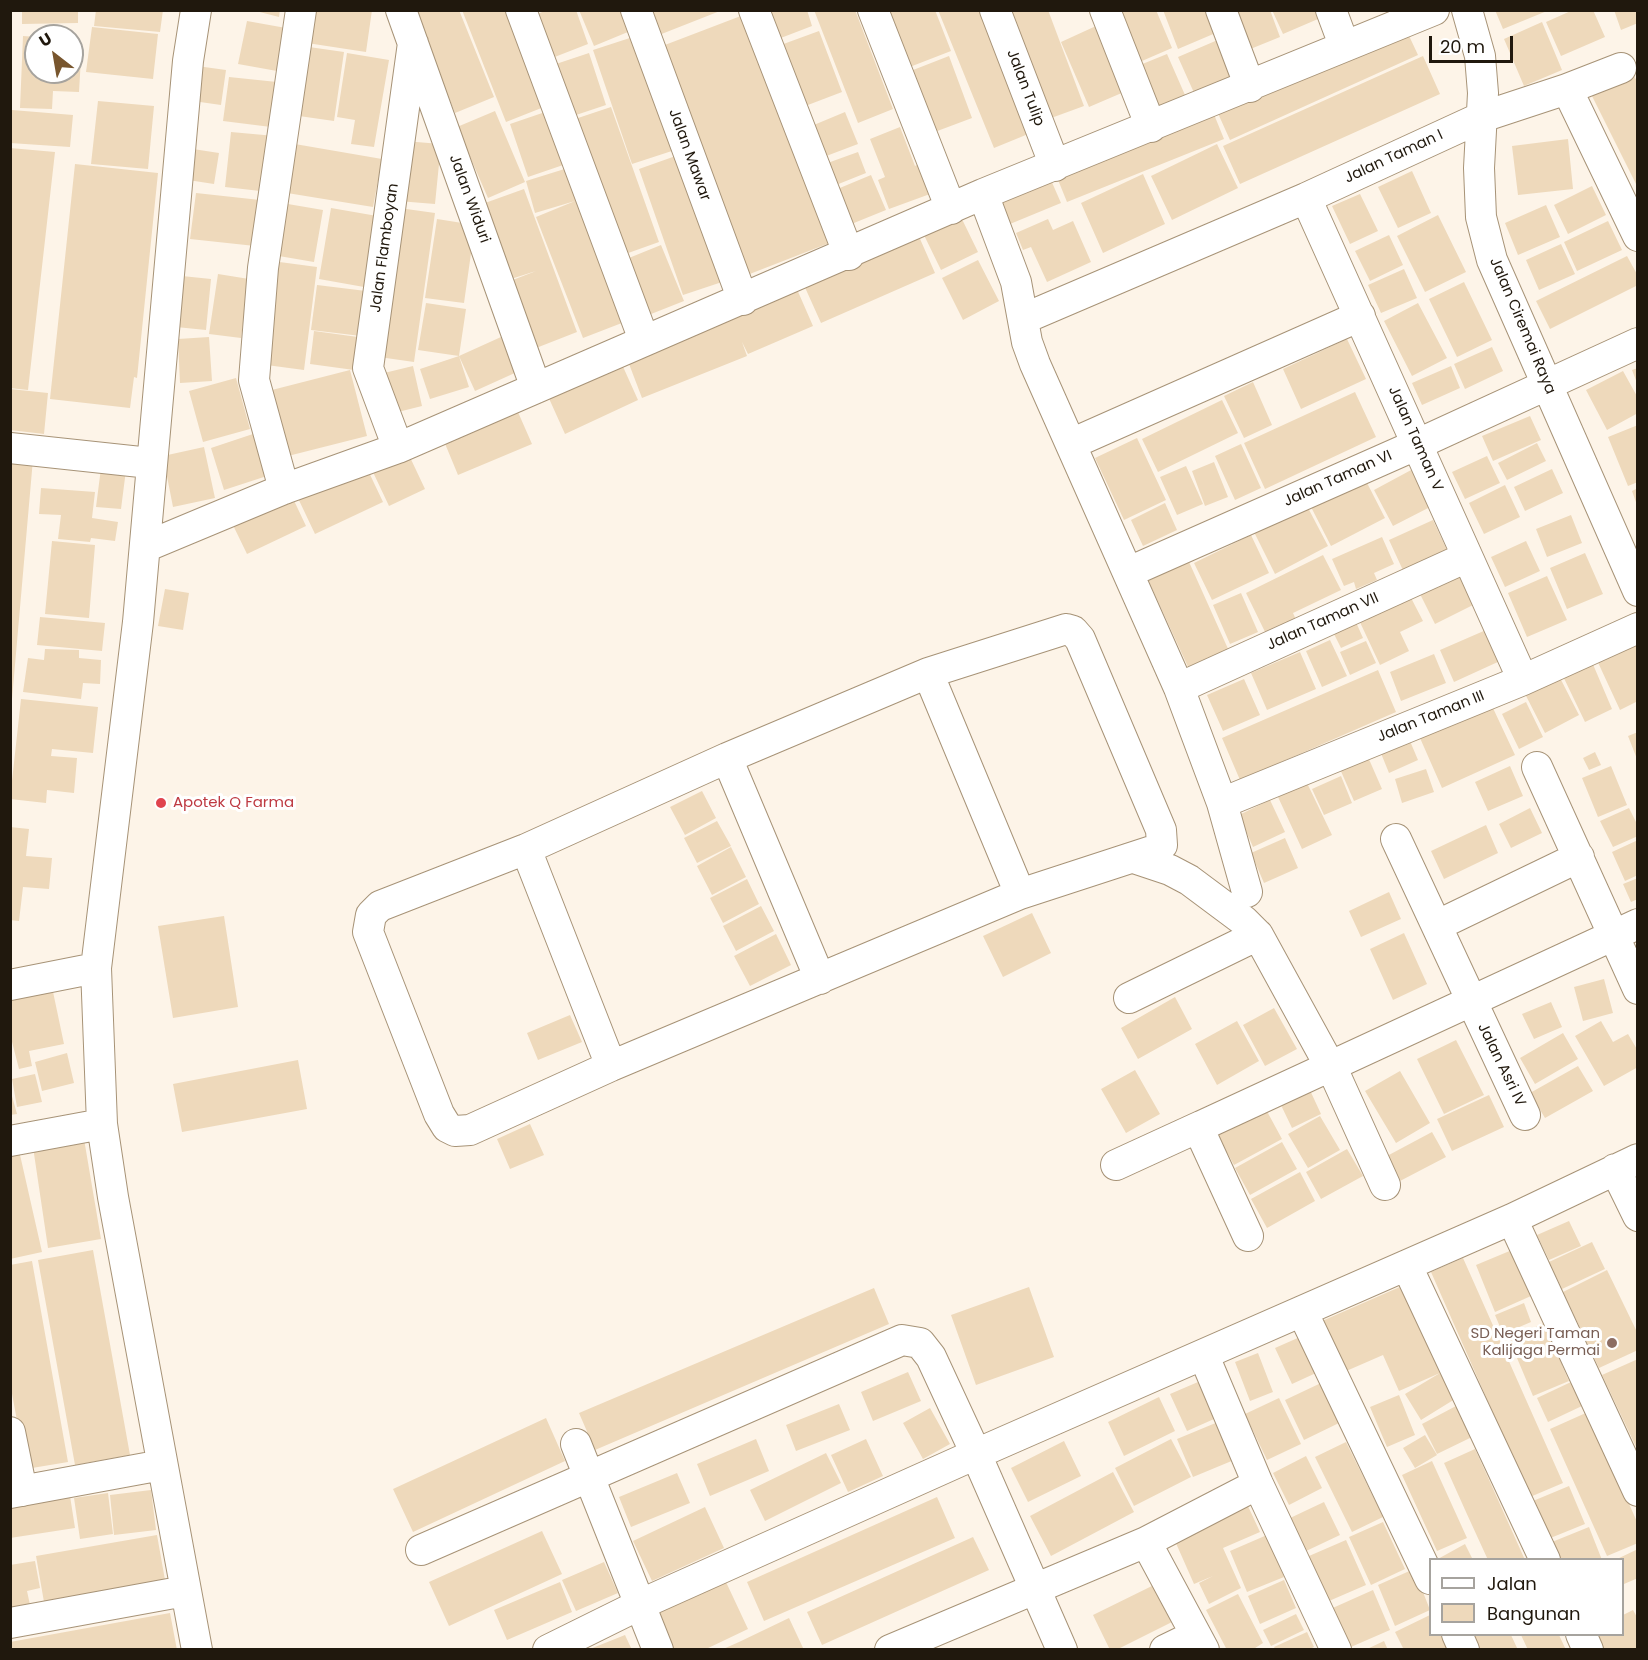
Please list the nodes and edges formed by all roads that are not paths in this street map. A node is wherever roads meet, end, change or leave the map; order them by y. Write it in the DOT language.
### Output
graph roads {
  1 [pos="301,10"];
  2 [pos="401,10"];
  3 [pos="521,10"];
  4 [pos="636,10"];
  5 [pos="754,10"];
  6 [pos="873,10"];
  7 [pos="995,10"];
  8 [pos="1106,10"];
  9 [pos="1221,10"];
  10 [pos="1331,10"];
  11 [pos="1434,10"];
  12 [pos="1467,10"];
  13 [pos="194,13"];
  14 [pos="413,43"];
  15 [pos="1344,45"];
  16 [pos="1622,68"];
  17 [pos="1250,87"];
  18 [pos="1567,89"];
  19 [pos="1482,117"];
  20 [pos="1151,127"];
  21 [pos="1054,166"];
  22 [pos="983,194"];
  23 [pos="1306,198"];
  24 [pos="951,209"];
  25 [pos="1638,236"];
  26 [pos="849,255"];
  27 [pos="742,300"];
  28 [pos="1360,316"];
  29 [pos="1023,319"];
  30 [pos="644,340"];
  31 [pos="1638,343"];
  32 [pos="1548,385"];
  33 [pos="536,388"];
  34 [pos="1071,444"];
  35 [pos="1418,444"];
  36 [pos="10,448"];
  37 [pos="398,448"];
  38 [pos="150,463"];
  39 [pos="284,489"];
  40 [pos="145,547"];
  41 [pos="1467,557"];
  42 [pos="1129,572"];
  43 [pos="1638,591"];
  44 [pos="1638,628"];
  45 [pos="928,673"];
  46 [pos="1523,680"];
  47 [pos="1179,688"];
  48 [pos="727,758"];
  49 [pos="1537,767"];
  50 [pos="1222,803"];
  51 [pos="1396,839"];
  52 [pos="526,849"];
  53 [pos="1579,857"];
  54 [pos="1134,858"];
  55 [pos="1247,892"];
  56 [pos="1020,894"];
  57 [pos="1438,925"];
  58 [pos="1626,929"];
  59 [pos="1258,935"];
  60 [pos="96,968"];
  61 [pos="820,979"];
  62 [pos="10,985"];
  63 [pos="1638,988"];
  64 [pos="1129,998"];
  65 [pos="1474,1008"];
  66 [pos="1329,1064"];
  67 [pos="611,1066"];
  68 [pos="1525,1115"];
  69 [pos="102,1124"];
  70 [pos="1201,1126"];
  71 [pos="10,1141"];
  72 [pos="1626,1164"];
  73 [pos="1116,1165"];
  74 [pos="1385,1185"];
  75 [pos="1638,1216"];
  76 [pos="1512,1219"];
  77 [pos="1248,1236"];
  78 [pos="1407,1266"];
  79 [pos="1302,1311"];
  80 [pos="1204,1356"];
  81 [pos="10,1432"];
  82 [pos="576,1444"];
  83 [pos="976,1454"];
  84 [pos="162,1465"];
  85 [pos="587,1478"];
  86 [pos="1258,1484"];
  87 [pos="1638,1491"];
  88 [pos="16,1492"];
  89 [pos="1146,1542"];
  90 [pos="422,1550"];
  91 [pos="1544,1558"];
  92 [pos="1429,1575"];
  93 [pos="1036,1590"];
  94 [pos="185,1592"];
  95 [pos="639,1605"];
  96 [pos="10,1623"];
  97 [pos="1457,1636"];
  98 [pos="1581,1636"];
  99 [pos="1200,1642"];
  100 [pos="197,1650"];
  101 [pos="548,1650"];
  102 [pos="658,1650"];
  103 [pos="890,1650"];
  104 [pos="1062,1650"];
  105 [pos="1165,1650"];
  106 [pos="1336,1650"];
  107 [pos="1464,1650"];
  108 [pos="1588,1650"];
  1 -- 39 [label="street"];
  2 -- 14 [label="street, Jalan Widuri"];
  3 -- 30 [label="street"];
  4 -- 27 [label="street, Jalan Mawar"];
  5 -- 26 [label="street"];
  6 -- 24 [label="street"];
  7 -- 21 [label="street, Jalan Tulip"];
  8 -- 20 [label="street"];
  9 -- 17 [label="street"];
  10 -- 15 [label="street"];
  11 -- 15 [label="street"];
  12 -- 19 [label="street, Jalan Ciremai Raya"];
  13 -- 38 [label="street"];
  14 -- 33 [label="street, Jalan Widuri"];
  14 -- 37 [label="street, Jalan Flamboyan"];
  15 -- 17 [label="street"];
  16 -- 18 [label="street, Jalan Taman I"];
  17 -- 20 [label="street"];
  18 -- 19 [label="street, Jalan Taman I"];
  18 -- 25 [label="street"];
  19 -- 23 [label="street, Jalan Taman I"];
  19 -- 32 [label="street, Jalan Ciremai Raya"];
  20 -- 21 [label="street"];
  21 -- 22 [label="street"];
  22 -- 24 [label="street"];
  22 -- 29 [label="street"];
  23 -- 28 [label="street, Jalan Taman V"];
  23 -- 29 [label="street, Jalan Taman I"];
  24 -- 26 [label="street"];
  26 -- 27 [label="street"];
  27 -- 30 [label="street"];
  28 -- 34 [label="street"];
  28 -- 35 [label="street, Jalan Taman V"];
  29 -- 34 [label="street"];
  30 -- 33 [label="street"];
  31 -- 32 [label="street, Jalan Taman VI"];
  32 -- 35 [label="street, Jalan Taman VI"];
  32 -- 43 [label="street, Jalan Ciremai Raya"];
  33 -- 37 [label="street"];
  34 -- 42 [label="street"];
  35 -- 41 [label="street, Jalan Taman V"];
  35 -- 42 [label="street, Jalan Taman VI"];
  36 -- 38 [label="street"];
  37 -- 39 [label="street"];
  38 -- 40 [label="street"];
  39 -- 40 [label="street"];
  40 -- 60 [label="street"];
  41 -- 46 [label="street, Jalan Taman V"];
  41 -- 47 [label="street, Jalan Taman VII"];
  42 -- 47 [label="street"];
  44 -- 46 [label="street, Jalan Taman III"];
  45 -- 48 [label="street"];
  45 -- 54 [label="street"];
  45 -- 56 [label="street"];
  46 -- 50 [label="street, Jalan Taman III"];
  47 -- 50 [label="street"];
  48 -- 52 [label="street"];
  48 -- 61 [label="street"];
  49 -- 53 [label="street"];
  50 -- 55 [label="street"];
  51 -- 57 [label="street, Jalan Asri IV"];
  52 -- 67 [label="street"];
  52 -- 67 [label="street"];
  53 -- 57 [label="street"];
  53 -- 58 [label="street"];
  54 -- 56 [label="street"];
  54 -- 59 [label="street"];
  56 -- 61 [label="street"];
  57 -- 65 [label="street, Jalan Asri IV"];
  58 -- 63 [label="street"];
  58 -- 65 [label="street"];
  59 -- 64 [label="street"];
  59 -- 66 [label="street"];
  60 -- 62 [label="street"];
  60 -- 69 [label="street"];
  61 -- 67 [label="street"];
  65 -- 66 [label="street"];
  65 -- 68 [label="street, Jalan Asri IV"];
  66 -- 70 [label="street"];
  66 -- 74 [label="street"];
  69 -- 71 [label="street"];
  69 -- 84 [label="street"];
  70 -- 73 [label="street"];
  70 -- 77 [label="street"];
  72 -- 75 [label="street"];
  72 -- 76 [label="street"];
  76 -- 78 [label="street"];
  76 -- 87 [label="street"];
  78 -- 79 [label="street"];
  78 -- 91 [label="street"];
  79 -- 80 [label="street"];
  79 -- 92 [label="street"];
  80 -- 83 [label="street"];
  80 -- 86 [label="street"];
  81 -- 88 [label="street"];
  82 -- 85 [label="street"];
  83 -- 85 [label="street"];
  83 -- 93 [label="street"];
  83 -- 95 [label="street"];
  84 -- 88 [label="street"];
  84 -- 94 [label="street"];
  85 -- 90 [label="street"];
  85 -- 95 [label="street"];
  86 -- 89 [label="street"];
  86 -- 106 [label="street"];
  89 -- 93 [label="street"];
  89 -- 99 [label="street"];
  93 -- 103 [label="street"];
  93 -- 104 [label="street"];
  94 -- 96 [label="street"];
  94 -- 100 [label="street"];
  95 -- 101 [label="street"];
  95 -- 102 [label="street"];
  97 -- 107 [label="street"];
  98 -- 108 [label="street"];
  99 -- 105 [label="street"];
}
